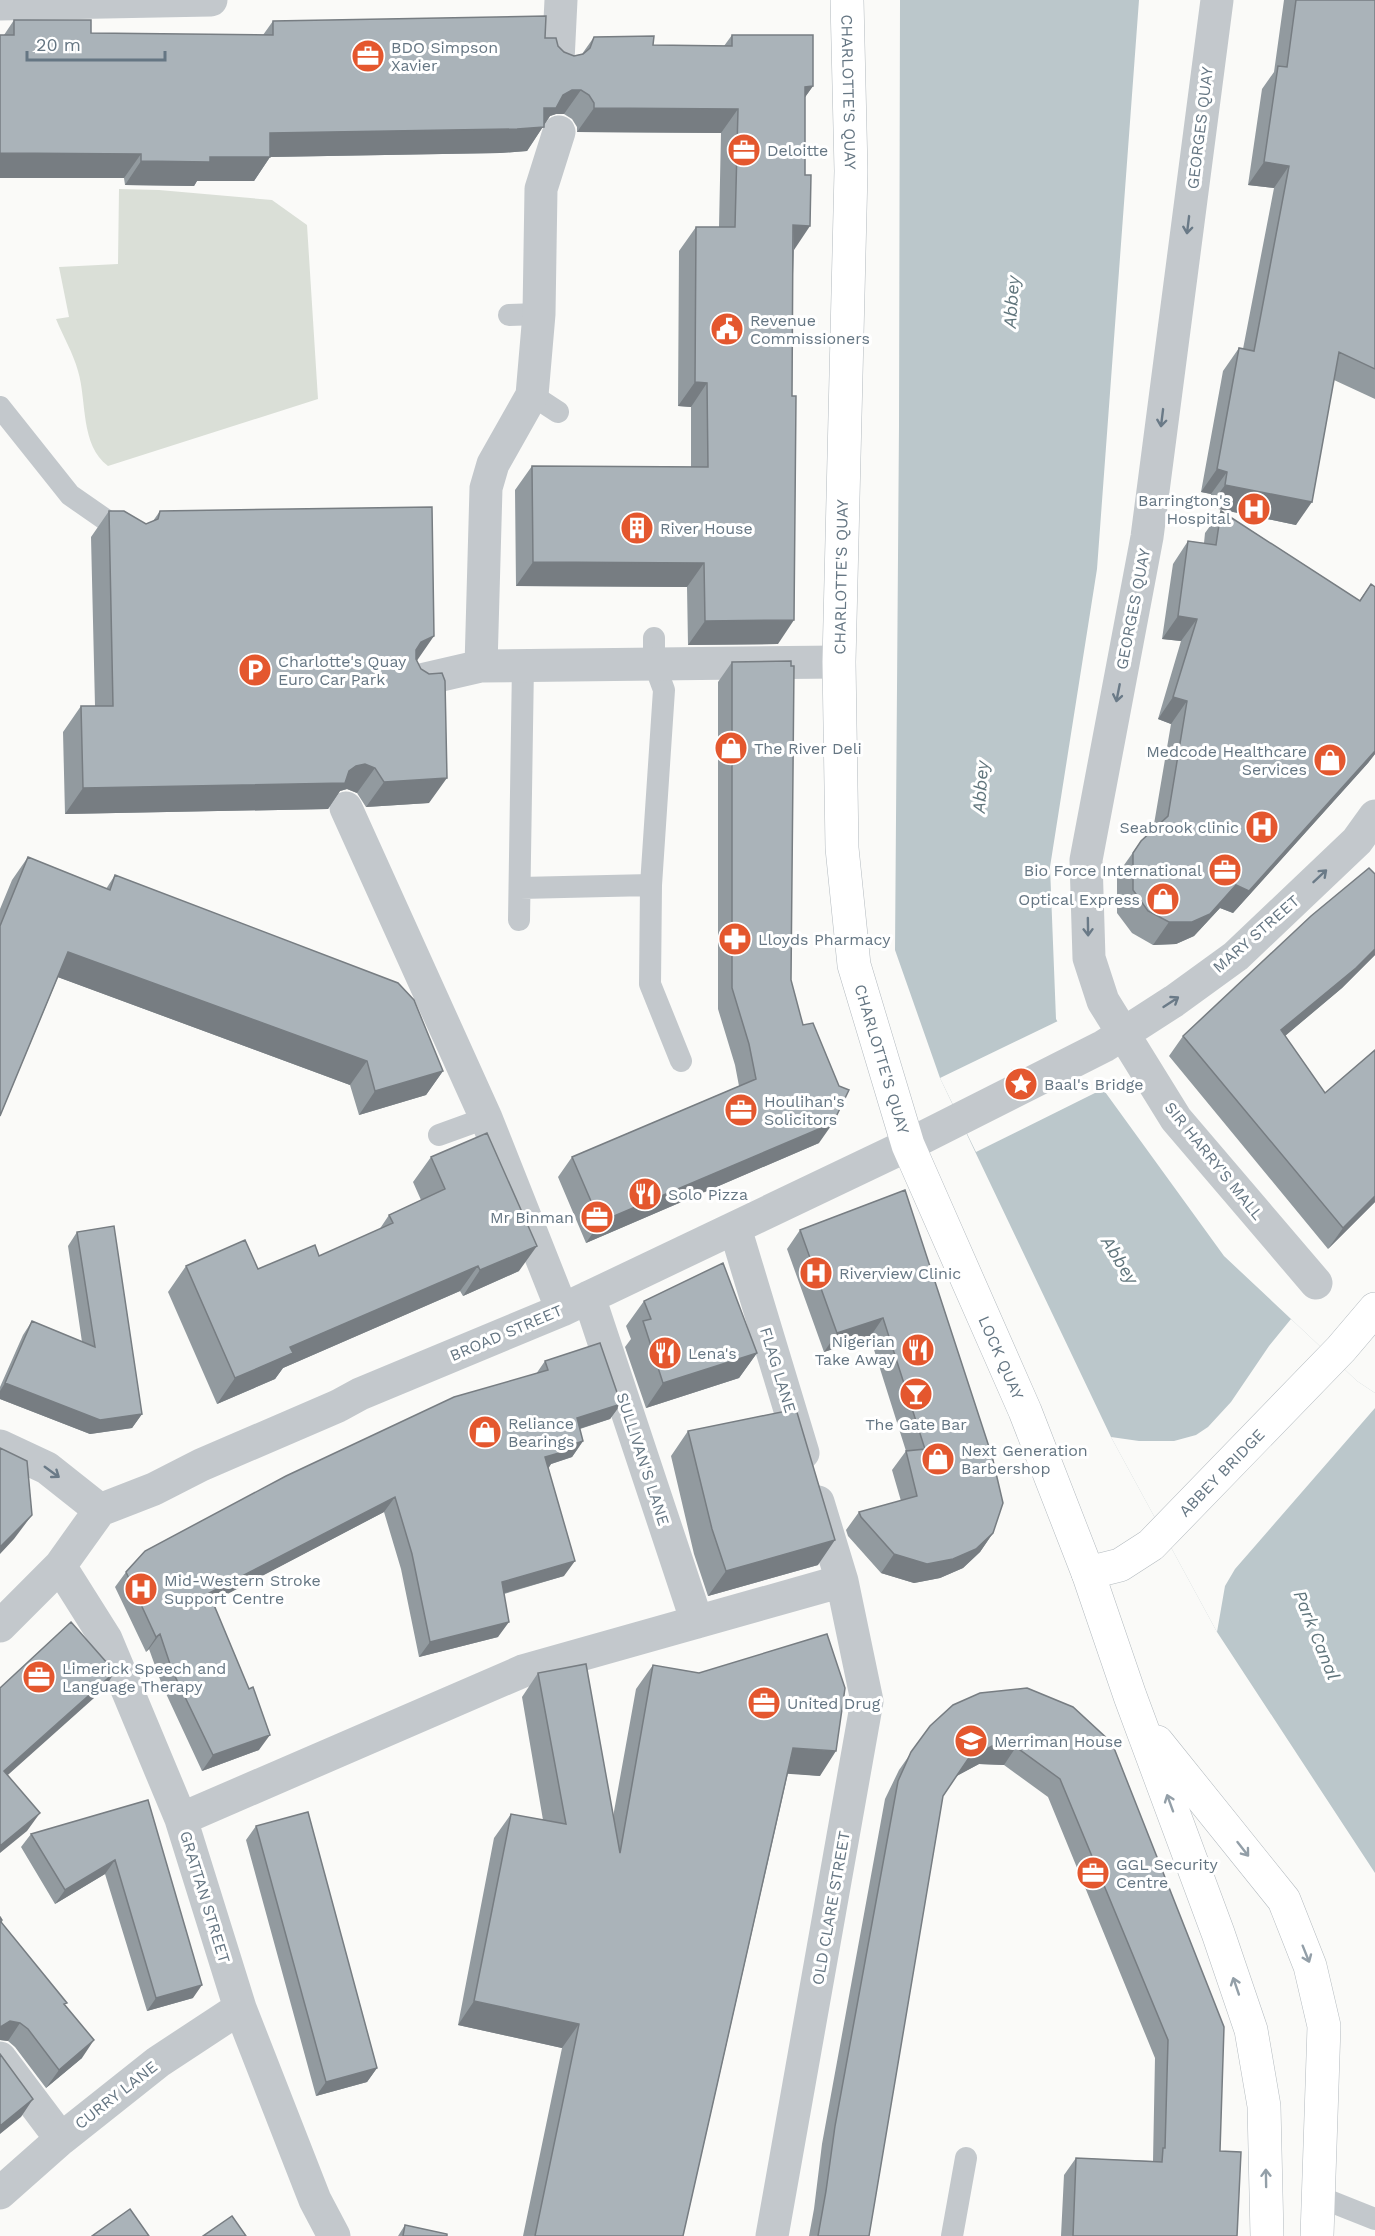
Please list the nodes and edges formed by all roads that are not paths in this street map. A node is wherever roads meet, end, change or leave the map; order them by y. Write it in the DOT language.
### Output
graph roads {
  1 [pos="211,0"];
  2 [pos="561,0"];
  3 [pos="847,0"];
  4 [pos="1217,0"];
  5 [pos="0,4"];
  6 [pos="558,61"];
  7 [pos="559,132"];
  8 [pos="0,407"];
  9 [pos="129,536"];
  10 [pos="654,651"];
  11 [pos="839,662"];
  12 [pos="523,665"];
  13 [pos="481,666"];
  14 [pos="416,681"];
  15 [pos="346,808"];
  16 [pos="1375,816"];
  17 [pos="651,885"];
  18 [pos="520,888"];
  19 [pos="519,920"];
  20 [pos="1113,1039"];
  21 [pos="681,1061"];
  22 [pos="486,1118"];
  23 [pos="439,1135"];
  24 [pos="908,1145"];
  25 [pos="735,1228"];
  26 [pos="1316,1283"];
  27 [pos="576,1304"];
  28 [pos="1375,1309"];
  29 [pos="0,1446"];
  30 [pos="100,1510"];
  31 [pos="60,1566"];
  32 [pos="1088,1573"];
  33 [pos="842,1581"];
  34 [pos="697,1622"];
  35 [pos="0,1626"];
  36 [pos="1140,1722"];
  37 [pos="181,1819"];
  38 [pos="240,2007"];
  39 [pos="0,2058"];
  40 [pos="61,2139"];
  41 [pos="966,2158"];
  42 [pos="0,2193"];
  43 [pos="1317,2196"];
  44 [pos="1375,2219"];
  45 [pos="334,2236"];
  46 [pos="772,2236"];
  47 [pos="952,2236"];
  48 [pos="1267,2236"];
  49 [pos="1317,2236"];
  1 -- 5 [label="street"];
  2 -- 6 [label="street"];
  3 -- 11 [label="main road, CHARLOTTE'S QUAY"];
  4 -- 20 [label="street, GEORGES QUAY, one-way"];
  7 -- 13 [label="street"];
  8 -- 9 [label="lane"];
  10 -- 11 [label="street"];
  10 -- 12 [label="street"];
  10 -- 17 [label="lane"];
  11 -- 24 [label="main road, CHARLOTTE'S QUAY"];
  12 -- 13 [label="street"];
  12 -- 18 [label="lane"];
  13 -- 14 [label="street"];
  15 -- 22 [label="street, SULLIVAN'S LANE"];
  20 -- 16 [label="street, MARY STREET, one-way"];
  17 -- 18 [label="lane"];
  17 -- 21 [label="lane"];
  18 -- 19 [label="lane"];
  20 -- 24 [label="street"];
  20 -- 26 [label="street, SIR HARRY'S MALL"];
  22 -- 23 [label="lane"];
  22 -- 27 [label="street, SULLIVAN'S LANE"];
  24 -- 25 [label="street, BROAD STREET"];
  24 -- 32 [label="main road, LOCK QUAY"];
  25 -- 27 [label="street, BROAD STREET"];
  25 -- 33 [label="street, FLAG LANE"];
  27 -- 30 [label="street, BROAD STREET"];
  27 -- 34 [label="street, SULLIVAN'S LANE"];
  28 -- 32 [label="main road, ABBEY BRIDGE"];
  29 -- 30 [label="street, one-way"];
  30 -- 31 [label="street"];
  31 -- 35 [label="street"];
  31 -- 37 [label="street, GRATTAN STREET"];
  32 -- 36 [label="main road, LOCK QUAY"];
  33 -- 34 [label="street"];
  33 -- 46 [label="street, OLD CLARE STREET"];
  34 -- 37 [label="street"];
  36 -- 43 [label="main road, one-way"];
  48 -- 36 [label="main road, LOCK QUAY, one-way"];
  37 -- 38 [label="street, GRATTAN STREET"];
  38 -- 40 [label="street, CURRY LANE"];
  38 -- 45 [label="street, GRATTAN STREET"];
  39 -- 40 [label="street"];
  40 -- 42 [label="street, CURRY LANE"];
  41 -- 47 [label="lane"];
  43 -- 44 [label="lane"];
  43 -- 49 [label="main road"];
}
